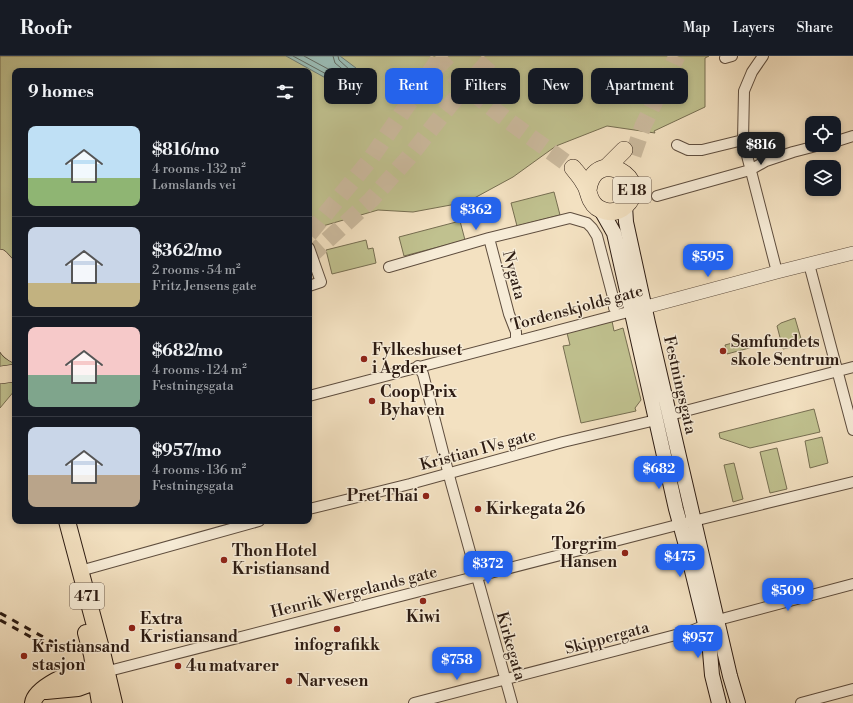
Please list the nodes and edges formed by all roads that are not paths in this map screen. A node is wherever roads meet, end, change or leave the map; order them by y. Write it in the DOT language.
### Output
graph roads {
  1 [pos="763,56"];
  2 [pos="853,136"];
  3 [pos="743,140"];
  4 [pos="841,140"];
  5 [pos="677,145"];
  6 [pos="805,149"];
  7 [pos="603,169"];
  8 [pos="750,170"];
  9 [pos="629,178"];
  10 [pos="588,190"];
  11 [pos="657,196"];
  12 [pos="625,206"];
  13 [pos="601,210"];
  14 [pos="489,238"];
  15 [pos="853,253"];
  16 [pos="312,256"];
  17 [pos="0,258"];
  18 [pos="809,264"];
  19 [pos="389,267"];
  20 [pos="777,272"];
  21 [pos="12,273"];
  22 [pos="0,277"];
  23 [pos="312,285"];
  24 [pos="614,308"];
  25 [pos="638,309"];
  26 [pos="6,325"];
  27 [pos="516,341"];
  28 [pos="7,350"];
  29 [pos="12,364"];
  30 [pos="418,366"];
  31 [pos="853,367"];
  32 [pos="837,372"];
  33 [pos="12,374"];
  34 [pos="0,376"];
  35 [pos="312,392"];
  36 [pos="670,415"];
  37 [pos="656,420"];
  38 [pos="853,430"];
  39 [pos="448,474"];
  40 [pos="853,482"];
  41 [pos="312,508"];
  42 [pos="695,522"];
  43 [pos="57,524"];
  44 [pos="68,524"];
  45 [pos="248,524"];
  46 [pos="681,524"];
  47 [pos="80,571"];
  48 [pos="476,577"];
  49 [pos="853,584"];
  50 [pos="711,622"];
  51 [pos="101,673"];
  52 [pos="505,680"];
  53 [pos="853,689"];
  54 [pos="37,697"];
  55 [pos="100,703"];
  56 [pos="114,703"];
  57 [pos="414,703"];
  58 [pos="512,703"];
  59 [pos="719,703"];
  60 [pos="738,703"];
  61 [pos="801,703"];
  1 -- 3 [label="street"];
  2 -- 4 [label="street"];
  3 -- 5 [label="street"];
  3 -- 8 [label="street"];
  6 -- 8 [label="street"];
  7 -- 9 [label="highway, E 18"];
  7 -- 9 [label="highway, E 18"];
  7 -- 10 [label="highway, E 18"];
  7 -- 10 [label="highway, E 18"];
  8 -- 11 [label="street"];
  8 -- 20 [label="street"];
  9 -- 12 [label="highway, E 18"];
  10 -- 13 [label="highway, E 18"];
  12 -- 13 [label="highway, E 18"];
  12 -- 25 [label="main road"];
  13 -- 25 [label="main road"];
  14 -- 19 [label="street"];
  14 -- 24 [label="street"];
  14 -- 27 [label="street, Nygata"];
  15 -- 18 [label="street, Tordenskjolds gate"];
  16 -- 23 [label="street"];
  17 -- 21 [label="highway"];
  18 -- 20 [label="street, Tordenskjolds gate"];
  18 -- 32 [label="street"];
  20 -- 25 [label="street, Tordenskjolds gate"];
  22 -- 26 [label="highway"];
  25 -- 27 [label="street, Tordenskjolds gate"];
  25 -- 36 [label="main road, Festningsgata"];
  25 -- 37 [label="main road, Festningsgata"];
  26 -- 28 [label="highway"];
  27 -- 30 [label="street, Tordenskjolds gate"];
  28 -- 29 [label="main road"];
  30 -- 35 [label="street, Tordenskjolds gate"];
  30 -- 39 [label="street, Kirkegata"];
  31 -- 32 [label="street"];
  32 -- 36 [label="street"];
  32 -- 38 [label="street"];
  33 -- 34 [label="highway"];
  36 -- 42 [label="main road, Festningsgata"];
  37 -- 39 [label="street, Kristian IVs gate"];
  37 -- 46 [label="main road, Festningsgata"];
  39 -- 41 [label="street, Kristian IVs gate"];
  39 -- 48 [label="street, Kirkegata"];
  40 -- 42 [label="street, Henrik Wergelands gate"];
  42 -- 46 [label="street, Henrik Wergelands gate"];
  42 -- 50 [label="main road, Festningsgata"];
  43 -- 51 [label="main road, 471"];
  44 -- 47 [label="main road, 471"];
  45 -- 47 [label="street"];
  46 -- 48 [label="street, Henrik Wergelands gate"];
  46 -- 50 [label="main road, Festningsgata"];
  47 -- 51 [label="main road, 471"];
  48 -- 51 [label="street, Henrik Wergelands gate"];
  48 -- 52 [label="street, Kirkegata"];
  49 -- 50 [label="street, Skippergata"];
  50 -- 52 [label="street, Skippergata"];
  50 -- 59 [label="main road, Festningsgata"];
  50 -- 60 [label="main road, Festningsgata"];
  51 -- 54 [label="main road"];
  51 -- 55 [label="main road, 471"];
  51 -- 56 [label="main road, 471"];
  52 -- 57 [label="street, Skippergata"];
  52 -- 58 [label="street, Kirkegata"];
  53 -- 61 [label="street"];
}
